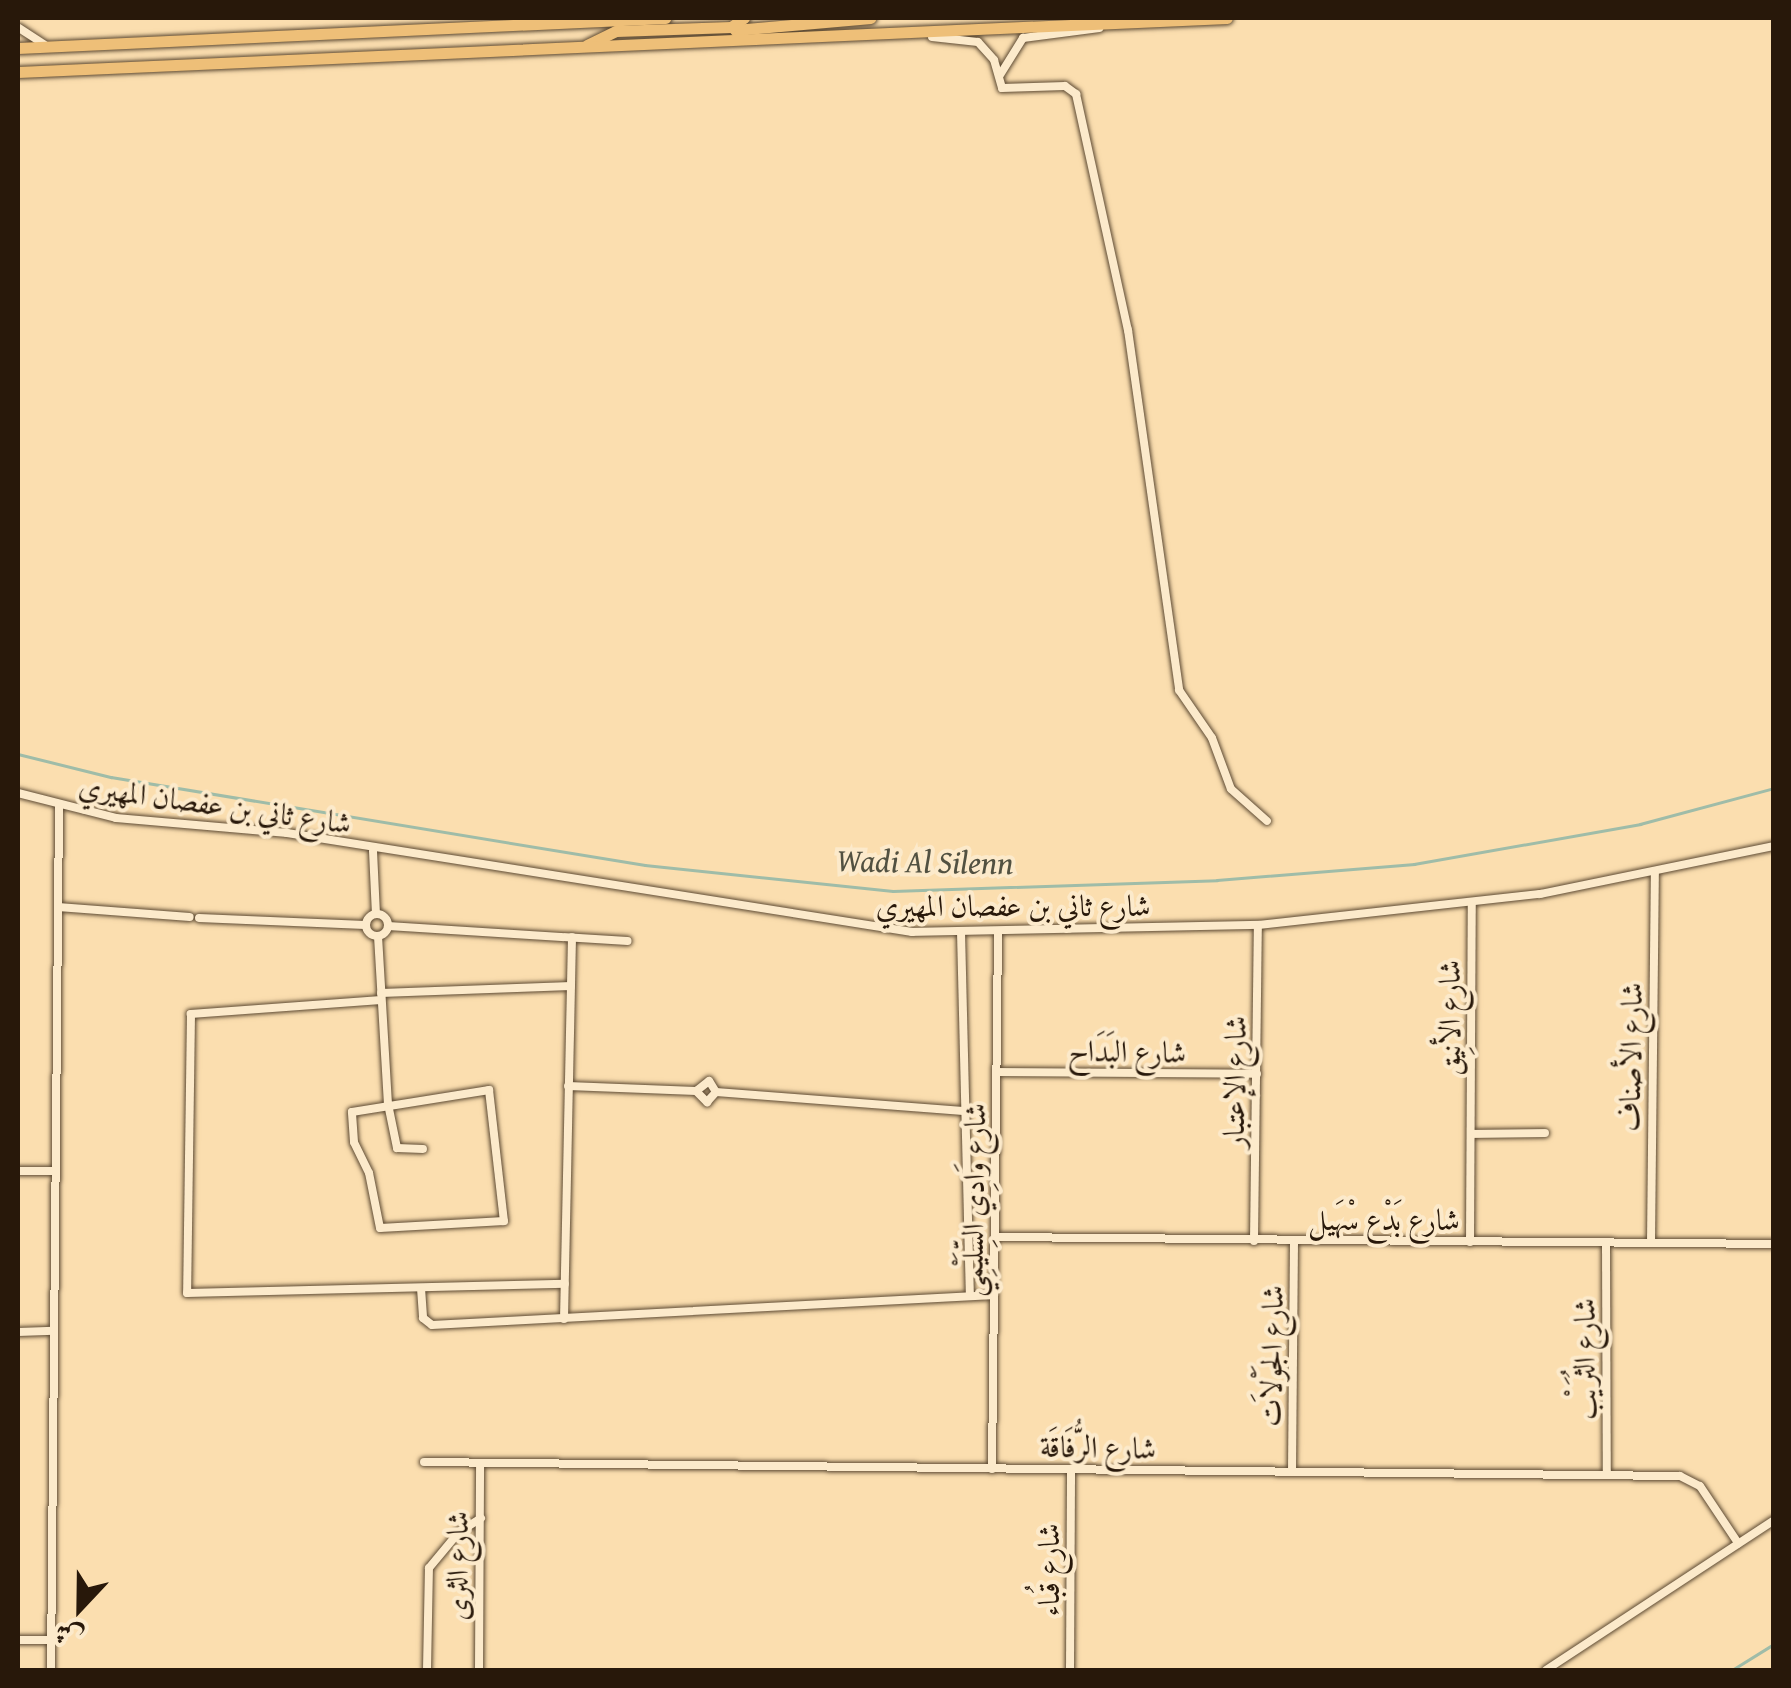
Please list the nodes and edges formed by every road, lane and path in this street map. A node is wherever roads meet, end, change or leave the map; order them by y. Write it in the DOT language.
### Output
graph roads {
  1 [pos="18,18"];
  2 [pos="660,18"];
  3 [pos="870,18"];
  4 [pos="1227,18"];
  5 [pos="1114,22"];
  6 [pos="746,24"];
  7 [pos="731,28"];
  8 [pos="18,30"];
  9 [pos="890,32"];
  10 [pos="54,45"];
  11 [pos="18,48"];
  12 [pos="18,72"];
  13 [pos="1000,75"];
  14 [pos="18,793"];
  15 [pos="59,804"];
  16 [pos="1267,821"];
  17 [pos="1774,846"];
  18 [pos="373,851"];
  19 [pos="1655,871"];
  20 [pos="1472,902"];
  21 [pos="58,906"];
  22 [pos="376,914"];
  23 [pos="366,925"];
  24 [pos="1258,925"];
  25 [pos="388,926"];
  26 [pos="998,931"];
  27 [pos="960,932"];
  28 [pos="378,936"];
  29 [pos="572,937"];
  30 [pos="628,942"];
  31 [pos="571,986"];
  32 [pos="381,997"];
  33 [pos="997,1072"];
  34 [pos="1256,1074"];
  35 [pos="568,1086"];
  36 [pos="388,1104"];
  37 [pos="963,1111"];
  38 [pos="1471,1134"];
  39 [pos="1545,1134"];
  40 [pos="422,1149"];
  41 [pos="18,1170"];
  42 [pos="56,1170"];
  43 [pos="995,1237"];
  44 [pos="1254,1240"];
  45 [pos="1294,1241"];
  46 [pos="1470,1242"];
  47 [pos="1651,1243"];
  48 [pos="1606,1244"];
  49 [pos="1774,1244"];
  50 [pos="565,1284"];
  51 [pos="421,1288"];
  52 [pos="994,1295"];
  53 [pos="970,1296"];
  54 [pos="564,1319"];
  55 [pos="54,1331"];
  56 [pos="18,1332"];
  57 [pos="424,1462"];
  58 [pos="480,1463"];
  59 [pos="992,1468"];
  60 [pos="1071,1470"];
  61 [pos="1292,1471"];
  62 [pos="1607,1474"];
  63 [pos="480,1518"];
  64 [pos="1774,1520"];
  65 [pos="1738,1544"];
  66 [pos="18,1640"];
  67 [pos="52,1640"];
  68 [pos="51,1670"];
  69 [pos="427,1670"];
  70 [pos="479,1670"];
  71 [pos="1070,1670"];
  72 [pos="1546,1670"];
  1 -- 8 [label="street"];
  2 -- 10 [label="main road"];
  3 -- 6 [label="main road"];
  4 -- 5 [label="main road"];
  5 -- 9 [label="main road"];
  5 -- 13 [label="street"];
  6 -- 7 [label="main road"];
  6 -- 7 [label="main road"];
  6 -- 9 [label="main road"];
  7 -- 12 [label="main road"];
  8 -- 10 [label="street"];
  9 -- 13 [label="street"];
  10 -- 11 [label="main road"];
  13 -- 16 [label="street"];
  14 -- 15 [label="street, شارع ثاني بن عفصان المهيري"];
  15 -- 18 [label="street, شارع ثاني بن عفصان المهيري"];
  15 -- 21 [label="street"];
  17 -- 19 [label="street, شارع ثاني بن عفصان المهيري"];
  18 -- 22 [label="street"];
  18 -- 27 [label="street, شارع ثاني بن عفصان المهيري"];
  19 -- 20 [label="street, شارع ثاني بن عفصان المهيري"];
  19 -- 47 [label="street, شارع الأصناف"];
  20 -- 24 [label="street, شارع ثاني بن عفصان المهيري"];
  20 -- 38 [label="street, شارع الأنِيق"];
  21 -- 23 [label="street"];
  21 -- 42 [label="street"];
  22 -- 23 [label="street"];
  22 -- 25 [label="street"];
  23 -- 28 [label="street"];
  24 -- 26 [label="street, شارع ثاني بن عفصان المهيري"];
  24 -- 34 [label="street, شارع الإعتبار"];
  25 -- 28 [label="street"];
  25 -- 29 [label="street"];
  26 -- 27 [label="street, شارع ثاني بن عفصان المهيري"];
  26 -- 33 [label="street, شارع وَادِي السِّلَيْمِي"];
  27 -- 37 [label="street"];
  28 -- 32 [label="street"];
  29 -- 30 [label="street"];
  29 -- 31 [label="street"];
  31 -- 32 [label="street"];
  31 -- 35 [label="street"];
  32 -- 36 [label="street"];
  32 -- 51 [label="street"];
  33 -- 34 [label="street, شارع البَدَاح"];
  33 -- 43 [label="street, شارع وَادِي السِّلَيْمِي"];
  34 -- 44 [label="street, شارع الإعتبار"];
  35 -- 37 [label="street"];
  35 -- 50 [label="street"];
  36 -- 36 [label="street"];
  36 -- 40 [label="street"];
  37 -- 53 [label="street"];
  38 -- 39 [label="street"];
  38 -- 46 [label="street, شارع الأنِيق"];
  41 -- 42 [label="street"];
  42 -- 55 [label="street"];
  43 -- 44 [label="street, شارع بَدْع سْهَيل"];
  43 -- 52 [label="street, شارع وَادِي السِّلَيْمِي"];
  44 -- 45 [label="street, شارع بَدْع سْهَيل"];
  45 -- 46 [label="street, شارع بَدْع سْهَيل"];
  45 -- 61 [label="street, شارع الجَوْلاَت"];
  46 -- 48 [label="street, شارع بَدْع سْهَيل"];
  47 -- 48 [label="street, شارع بَدْع سْهَيل"];
  47 -- 49 [label="street, شارع بَدْع سْهَيل"];
  48 -- 62 [label="street, شارع الثُرَيْب"];
  50 -- 51 [label="street"];
  50 -- 54 [label="street"];
  51 -- 54 [label="street"];
  52 -- 53 [label="street"];
  52 -- 59 [label="street, شارع وَادِي السِّلَيْمِي"];
  53 -- 54 [label="street"];
  55 -- 56 [label="street"];
  55 -- 67 [label="street"];
  57 -- 58 [label="street, شارع الرُّفَاقَة"];
  58 -- 59 [label="street, شارع الرُّفَاقَة"];
  58 -- 63 [label="street, شارع الثرى"];
  59 -- 60 [label="street, شارع الرُّفَاقَة"];
  60 -- 61 [label="street, شارع الرُّفَاقَة"];
  60 -- 71 [label="street, شارع قُباء"];
  61 -- 62 [label="street, شارع الرُّفَاقَة"];
  62 -- 65 [label="street, شارع الرُّفَاقَة"];
  63 -- 69 [label="street"];
  63 -- 70 [label="street, شارع الثرى"];
  64 -- 65 [label="street"];
  65 -- 72 [label="street"];
  66 -- 67 [label="street"];
  67 -- 68 [label="street"];
}
